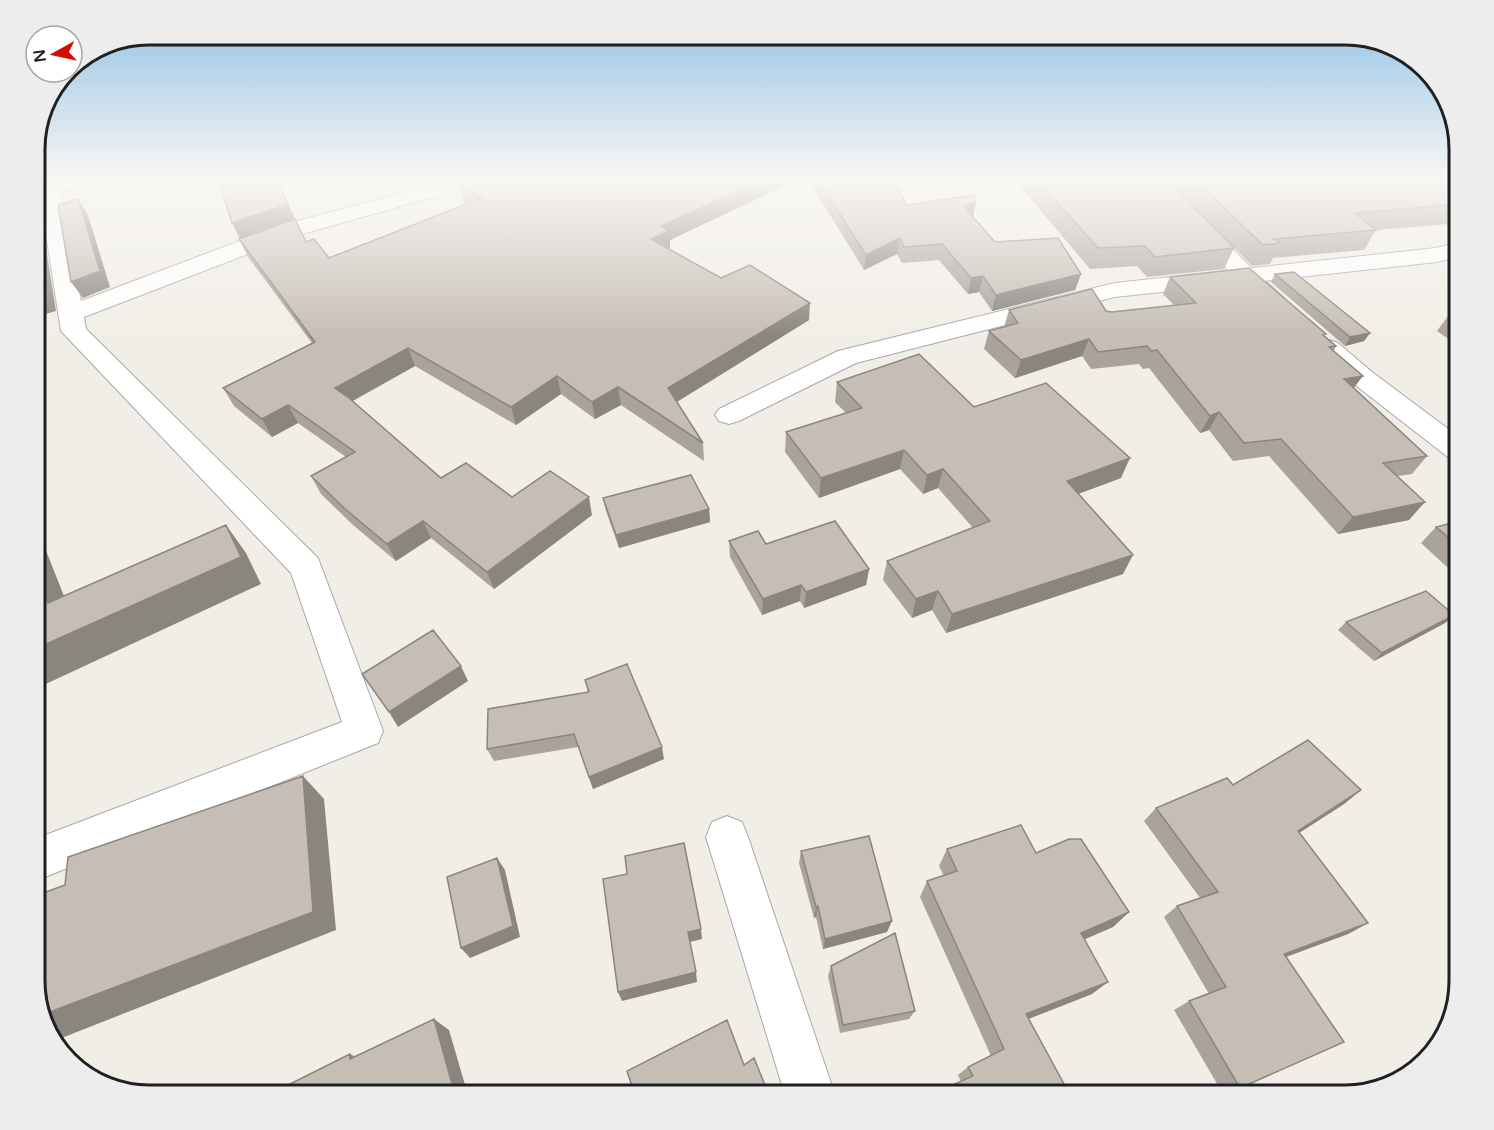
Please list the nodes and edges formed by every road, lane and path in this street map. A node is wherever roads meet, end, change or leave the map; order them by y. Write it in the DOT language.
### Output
graph roads {
  1 [pos="52,233"];
  2 [pos="282,233"];
  3 [pos="1205,233"];
  4 [pos="1449,252"];
  5 [pos="1246,276"];
  6 [pos="71,313"];
  7 [pos="729,415"];
  8 [pos="1449,443"];
  9 [pos="727,837"];
  10 [pos="45,856"];
  11 [pos="807,1085"];
  1 -- 6 [label="street"];
  2 -- 6 [label="street"];
  3 -- 5 [label="street"];
  4 -- 5 [label="street"];
  5 -- 7 [label="street"];
  5 -- 8 [label="street"];
  6 -- 10 [label="street"];
  9 -- 11 [label="street"];
}
